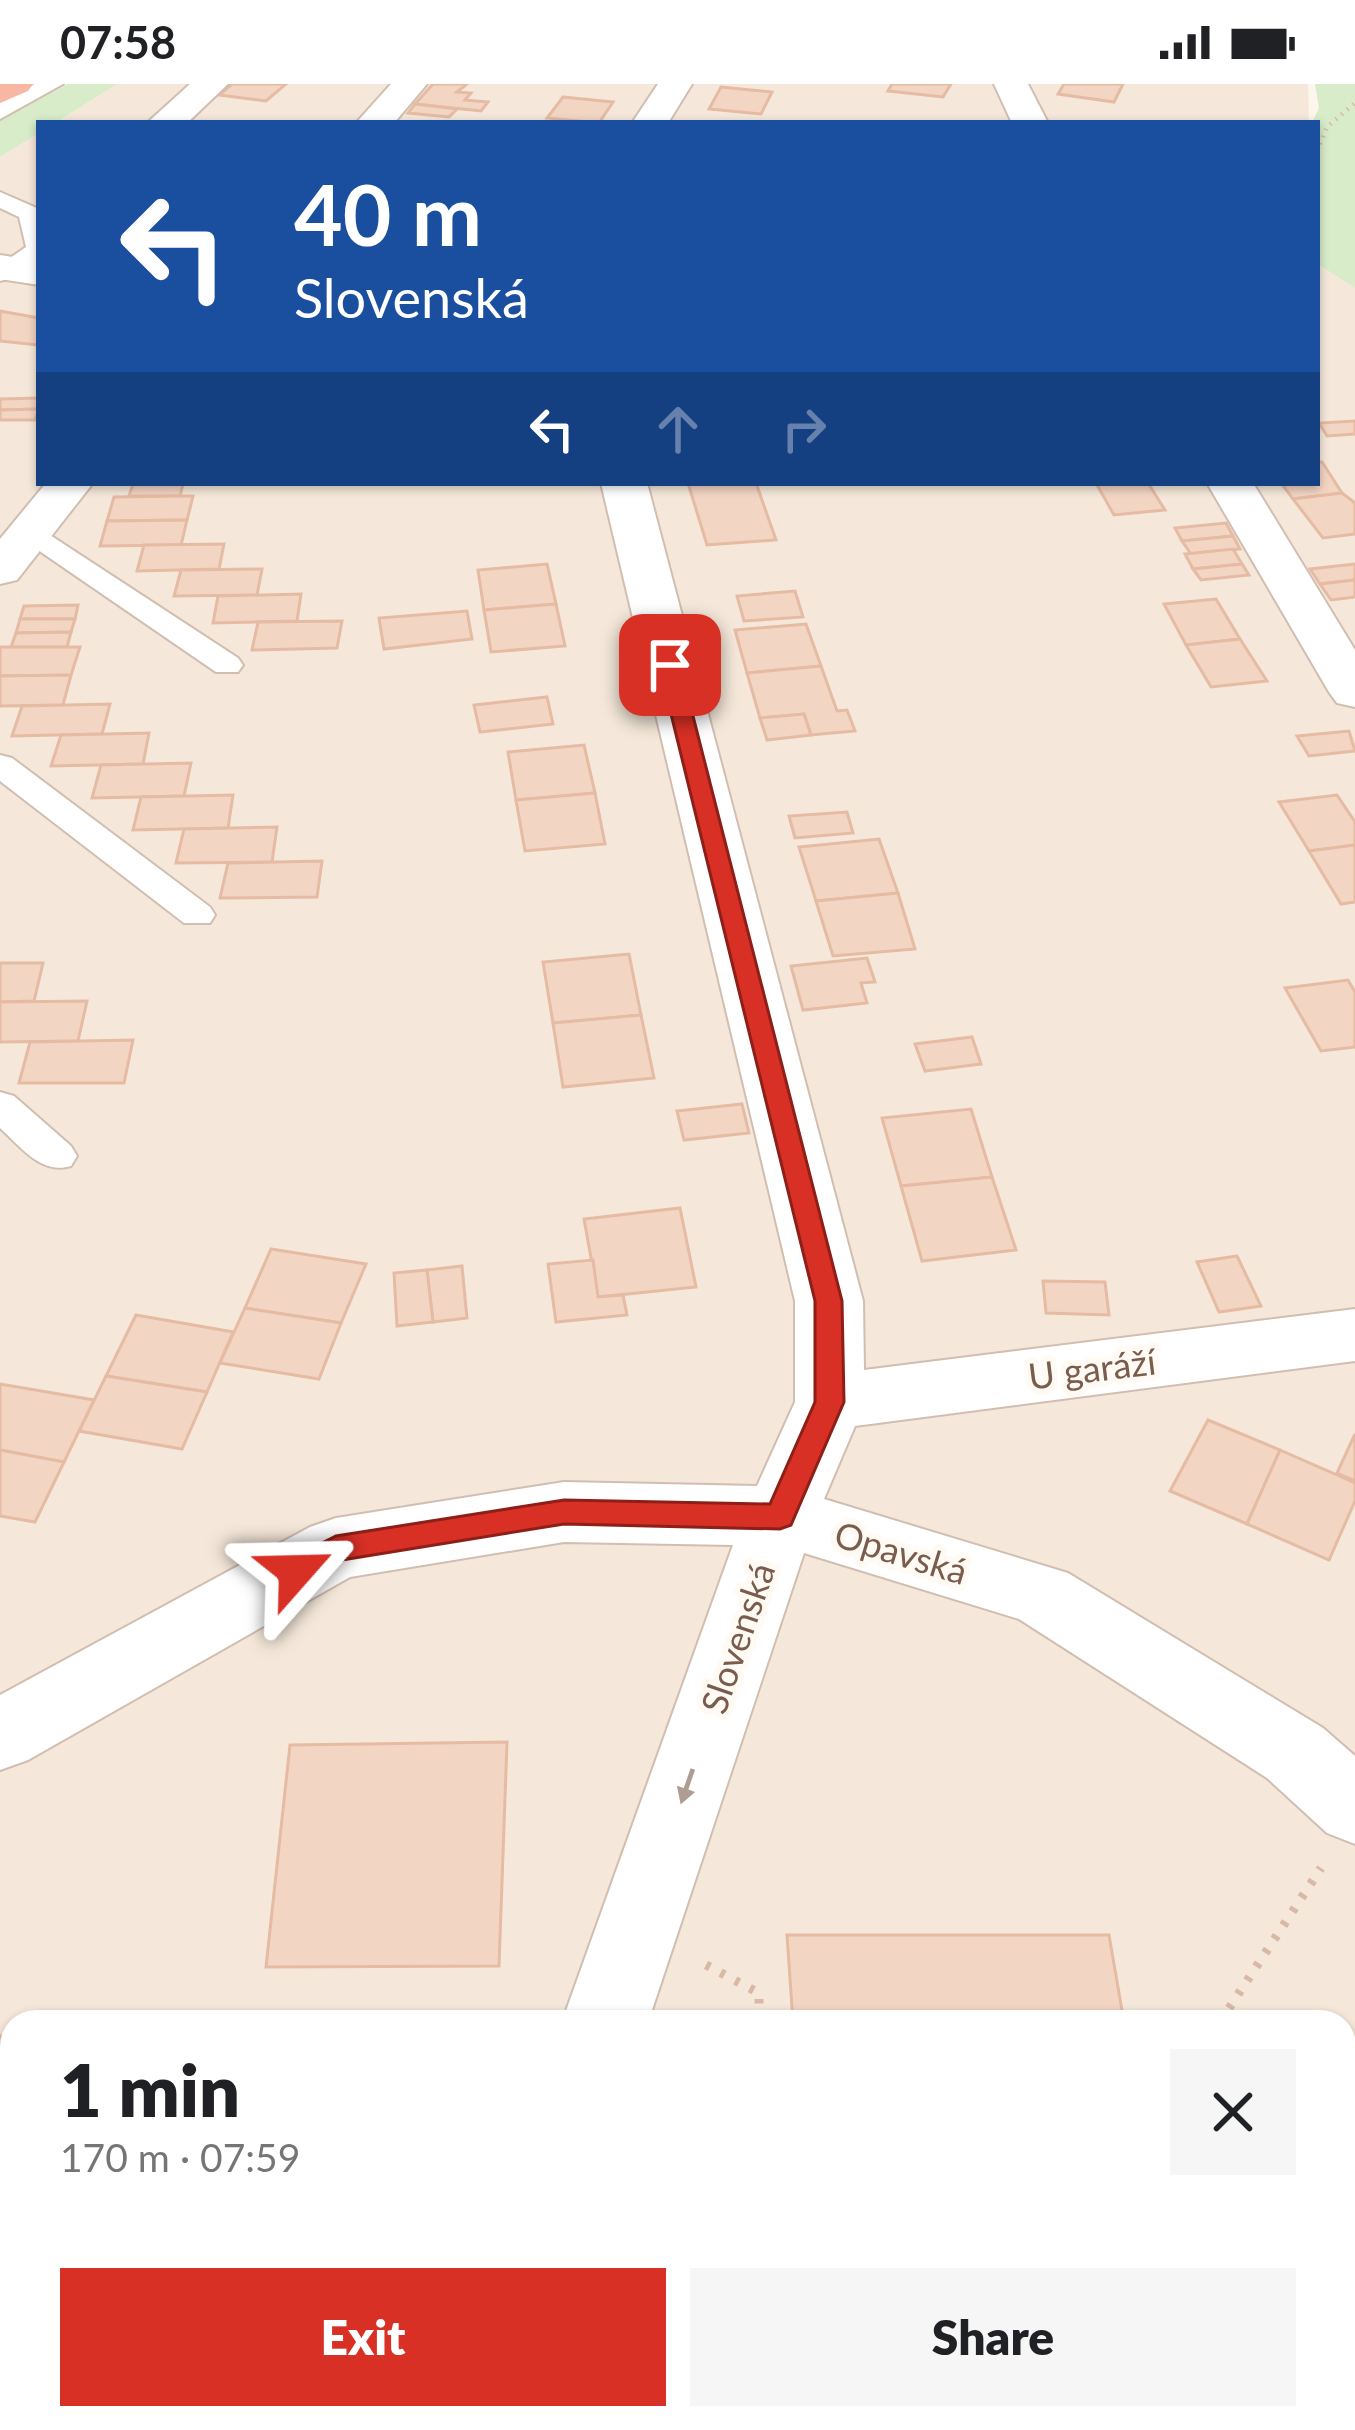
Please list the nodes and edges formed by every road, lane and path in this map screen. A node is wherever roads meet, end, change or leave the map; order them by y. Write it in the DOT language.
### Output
graph roads {
  1 [pos="16,84"];
  2 [pos="52,84"];
  3 [pos="211,84"];
  4 [pos="410,84"];
  5 [pos="675,84"];
  6 [pos="1011,84"];
  7 [pos="0,92"];
  8 [pos="1355,103"];
  9 [pos="0,112"];
  10 [pos="169,120"];
  11 [pos="377,120"];
  12 [pos="652,120"];
  13 [pos="1029,120"];
  14 [pos="1320,144"];
  15 [pos="0,199"];
  16 [pos="36,227"];
  17 [pos="68,486"];
  18 [pos="625,486"];
  19 [pos="1232,486"];
  20 [pos="33,533"];
  21 [pos="0,570"];
  22 [pos="227,665"];
  23 [pos="1355,692"];
  24 [pos="0,765"];
  25 [pos="197,915"];
  26 [pos="0,1106"];
  27 [pos="57,1156"];
  28 [pos="1355,1335"];
  29 [pos="830,1402"];
  30 [pos="780,1516"];
  31 [pos="0,1735"];
  32 [pos="1343,1830"];
  33 [pos="609,2010"];
  34 [pos="1228,2010"];
  1 -- 7 [label="highway"];
  2 -- 9 [label="lane"];
  3 -- 10 [label="street"];
  4 -- 11 [label="street"];
  5 -- 12 [label="street"];
  6 -- 13 [label="street"];
  8 -- 14 [label="path"];
  15 -- 16 [label="lane"];
  17 -- 20 [label="street"];
  18 -- 29 [label="street, Slovenská"];
  19 -- 23 [label="street"];
  20 -- 21 [label="street"];
  20 -- 22 [label="lane"];
  24 -- 25 [label="lane"];
  26 -- 27 [label="lane"];
  28 -- 29 [label="street, U garáží"];
  29 -- 30 [label="street, Slovenská"];
  30 -- 31 [label="street, Opavská"];
  30 -- 32 [label="street, Opavská"];
  30 -- 33 [label="street, Slovenská, one-way"];
  32 -- 34 [label="path"];
}
